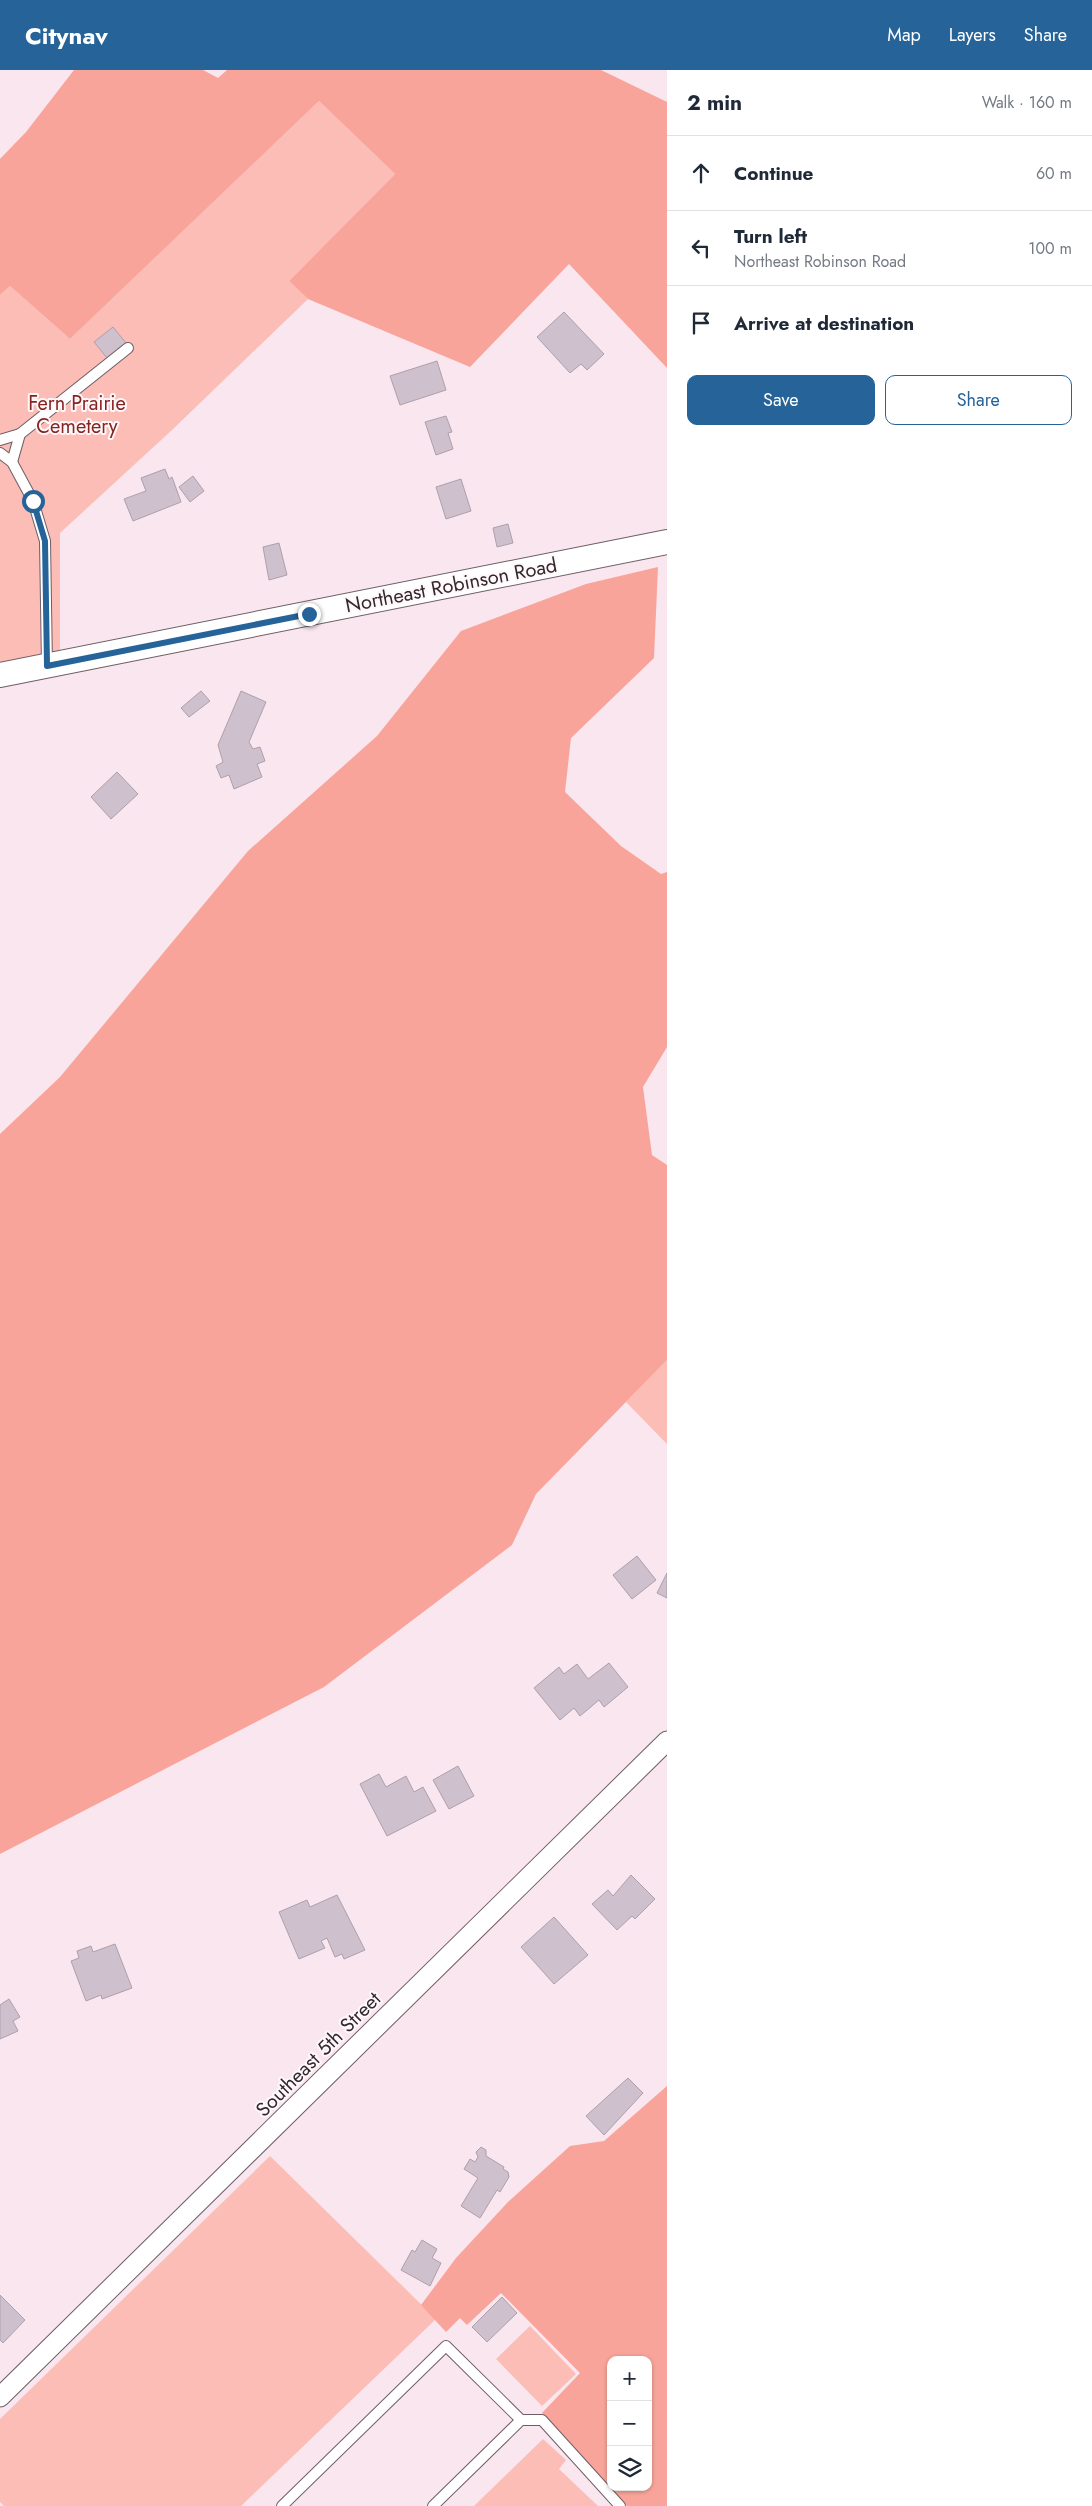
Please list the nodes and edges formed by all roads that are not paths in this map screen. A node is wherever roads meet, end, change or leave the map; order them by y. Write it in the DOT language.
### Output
graph roads {
  1 [pos="128,348"];
  2 [pos="20,434"];
  3 [pos="0,440"];
  4 [pos="0,453"];
  5 [pos="12,462"];
  6 [pos="667,542"];
  7 [pos="47,666"];
  8 [pos="0,675"];
  9 [pos="667,1741"];
  10 [pos="0,2397"];
  11 [pos="521,2420"];
  12 [pos="282,2506"];
  13 [pos="433,2506"];
  14 [pos="620,2506"];
  1 -- 2 [label="lane"];
  2 -- 3 [label="lane"];
  2 -- 5 [label="lane"];
  4 -- 5 [label="lane"];
  5 -- 7 [label="lane"];
  6 -- 7 [label="street, Northeast Robinson Road"];
  7 -- 8 [label="street, Northeast Robinson Road"];
  9 -- 10 [label="street, Southeast 5th Street"];
  11 -- 12 [label="lane"];
  11 -- 13 [label="lane"];
  11 -- 14 [label="lane"];
}
